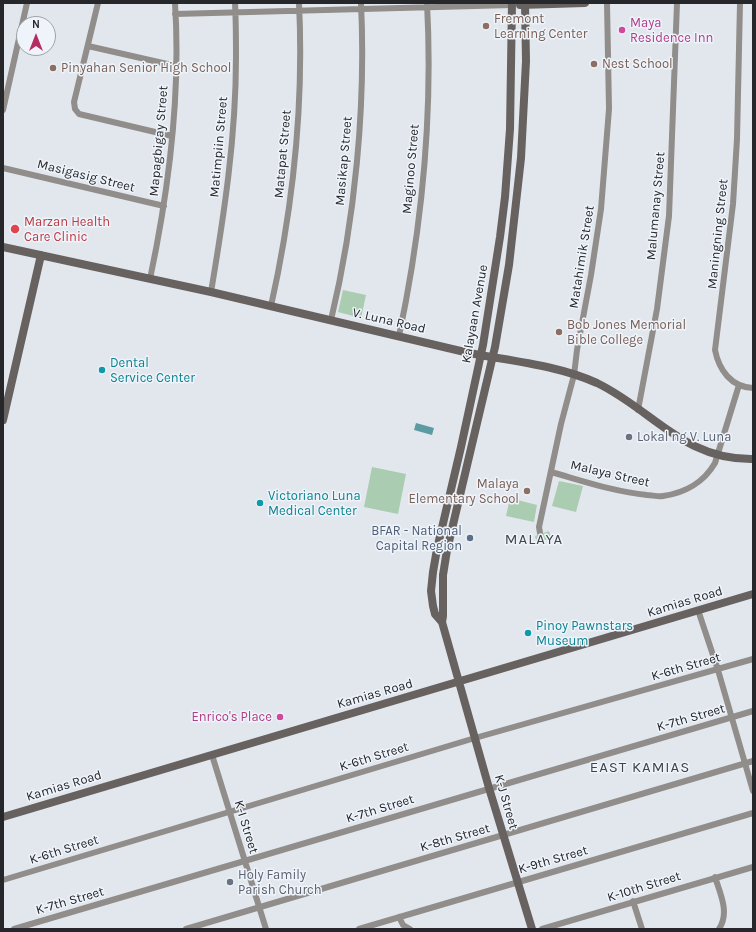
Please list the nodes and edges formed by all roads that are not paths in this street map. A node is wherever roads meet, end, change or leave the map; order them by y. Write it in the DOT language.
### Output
graph roads {
  1 [pos="27,3"];
  2 [pos="98,3"];
  3 [pos="175,3"];
  4 [pos="235,3"];
  5 [pos="299,3"];
  6 [pos="585,3"];
  7 [pos="607,3"];
  8 [pos="677,3"];
  9 [pos="740,3"];
  10 [pos="512,4"];
  11 [pos="525,4"];
  12 [pos="427,5"];
  13 [pos="361,6"];
  14 [pos="300,11"];
  15 [pos="236,13"];
  16 [pos="175,14"];
  17 [pos="88,46"];
  18 [pos="176,66"];
  19 [pos="3,79"];
  20 [pos="10,81"];
  21 [pos="3,110"];
  22 [pos="172,136"];
  23 [pos="3,168"];
  24 [pos="164,206"];
  25 [pos="3,247"];
  26 [pos="41,255"];
  27 [pos="150,279"];
  28 [pos="211,292"];
  29 [pos="271,306"];
  30 [pos="331,320"];
  31 [pos="399,336"];
  32 [pos="481,355"];
  33 [pos="492,357"];
  34 [pos="574,375"];
  35 [pos="739,385"];
  36 [pos="753,388"];
  37 [pos="638,410"];
  38 [pos="3,420"];
  39 [pos="718,455"];
  40 [pos="753,459"];
  41 [pos="552,472"];
  42 [pos="540,533"];
  43 [pos="753,594"];
  44 [pos="698,610"];
  45 [pos="442,622"];
  46 [pos="753,659"];
  47 [pos="718,670"];
  48 [pos="459,681"];
  49 [pos="753,711"];
  50 [pos="731,717"];
  51 [pos="475,738"];
  52 [pos="212,754"];
  53 [pos="753,761"];
  54 [pos="745,763"];
  55 [pos="489,788"];
  56 [pos="753,791"];
  57 [pos="230,811"];
  58 [pos="753,814"];
  59 [pos="3,817"];
  60 [pos="503,836"];
  61 [pos="245,861"];
  62 [pos="753,867"];
  63 [pos="715,877"];
  64 [pos="3,880"];
  65 [pos="518,882"];
  66 [pos="633,901"];
  67 [pos="260,907"];
  68 [pos="399,917"];
  69 [pos="14,929"];
  70 [pos="186,929"];
  71 [pos="266,929"];
  72 [pos="359,929"];
  73 [pos="410,929"];
  74 [pos="532,929"];
  75 [pos="542,929"];
  76 [pos="642,929"];
  77 [pos="719,929"];
  1 -- 20 [label="street"];
  2 -- 17 [label="street"];
  3 -- 16 [label="street, Mapagbigay Street"];
  4 -- 15 [label="street, Matimpiin Street"];
  5 -- 14 [label="street, Matapat Street"];
  6 -- 11 [label="main road"];
  7 -- 34 [label="street, Matahimik Street"];
  8 -- 37 [label="street, Malumanay Street"];
  9 -- 35 [label="street, Maningning Street"];
  10 -- 11 [label="main road"];
  10 -- 12 [label="street"];
  10 -- 32 [label="main road, Kalayaan Avenue"];
  11 -- 33 [label="main road, Kalayaan Avenue"];
  12 -- 13 [label="street"];
  12 -- 31 [label="street, Maginoo Street"];
  13 -- 14 [label="street"];
  13 -- 30 [label="street, Masikap Street"];
  14 -- 15 [label="street"];
  14 -- 29 [label="street, Matapat Street"];
  15 -- 16 [label="street"];
  15 -- 28 [label="street, Matimpiin Street"];
  16 -- 18 [label="street, Mapagbigay Street"];
  17 -- 18 [label="street"];
  17 -- 22 [label="street"];
  18 -- 22 [label="street, Mapagbigay Street"];
  19 -- 20 [label="street"];
  20 -- 21 [label="street"];
  22 -- 24 [label="street, Mapagbigay Street"];
  23 -- 24 [label="street, Masigasig Street"];
  24 -- 27 [label="street, Mapagbigay Street"];
  25 -- 26 [label="main road, V. Luna Road"];
  26 -- 27 [label="main road, V. Luna Road"];
  26 -- 38 [label="main road"];
  27 -- 28 [label="main road, V. Luna Road"];
  28 -- 29 [label="main road, V. Luna Road"];
  29 -- 30 [label="main road, V. Luna Road"];
  30 -- 31 [label="main road, V. Luna Road"];
  31 -- 32 [label="main road, V. Luna Road"];
  32 -- 33 [label="main road, V. Luna Road"];
  32 -- 45 [label="main road, Kalayaan Avenue"];
  33 -- 34 [label="main road, V. Luna Road"];
  33 -- 45 [label="main road, Kalayaan Avenue"];
  34 -- 37 [label="main road, V. Luna Road"];
  34 -- 41 [label="street, Matahimik Street"];
  35 -- 36 [label="street"];
  35 -- 39 [label="street"];
  37 -- 39 [label="main road, V. Luna Road"];
  39 -- 40 [label="main road, V. Luna Road"];
  39 -- 41 [label="street, Malaya Street"];
  41 -- 42 [label="street, Matahimik Street"];
  43 -- 44 [label="main road, Kamias Road"];
  44 -- 47 [label="street"];
  44 -- 48 [label="main road, Kamias Road"];
  45 -- 48 [label="main road, Kalayaan Avenue"];
  46 -- 47 [label="street, K-6th Street"];
  47 -- 50 [label="street"];
  47 -- 51 [label="street, K-6th Street"];
  48 -- 51 [label="main road, K-J Street"];
  48 -- 52 [label="main road, Kamias Road"];
  49 -- 50 [label="street, K-7th Street"];
  50 -- 54 [label="street"];
  50 -- 55 [label="street, K-7th Street"];
  51 -- 55 [label="main road, K-J Street"];
  51 -- 57 [label="street, K-6th Street"];
  52 -- 57 [label="street, K-I Street"];
  52 -- 59 [label="main road, Kamias Road"];
  53 -- 54 [label="street, K-8th Street"];
  54 -- 56 [label="street"];
  54 -- 60 [label="street, K-8th Street"];
  55 -- 60 [label="main road, K-J Street"];
  55 -- 61 [label="street, K-7th Street"];
  57 -- 61 [label="street, K-I Street"];
  57 -- 64 [label="street, K-6th Street"];
  58 -- 65 [label="street, K-9th Street"];
  60 -- 65 [label="main road, K-J Street"];
  60 -- 67 [label="street, K-8th Street"];
  61 -- 67 [label="street, K-I Street"];
  61 -- 69 [label="street, K-7th Street"];
  62 -- 63 [label="street, K-10th Street"];
  63 -- 66 [label="street, K-10th Street"];
  63 -- 77 [label="street"];
  65 -- 68 [label="street, K-9th Street"];
  65 -- 74 [label="main road, K-J Street"];
  66 -- 75 [label="street, K-10th Street"];
  66 -- 76 [label="street"];
  67 -- 70 [label="street, K-8th Street"];
  67 -- 71 [label="street, K-I Street"];
  68 -- 72 [label="street, K-9th Street"];
  68 -- 73 [label="street"];
}
